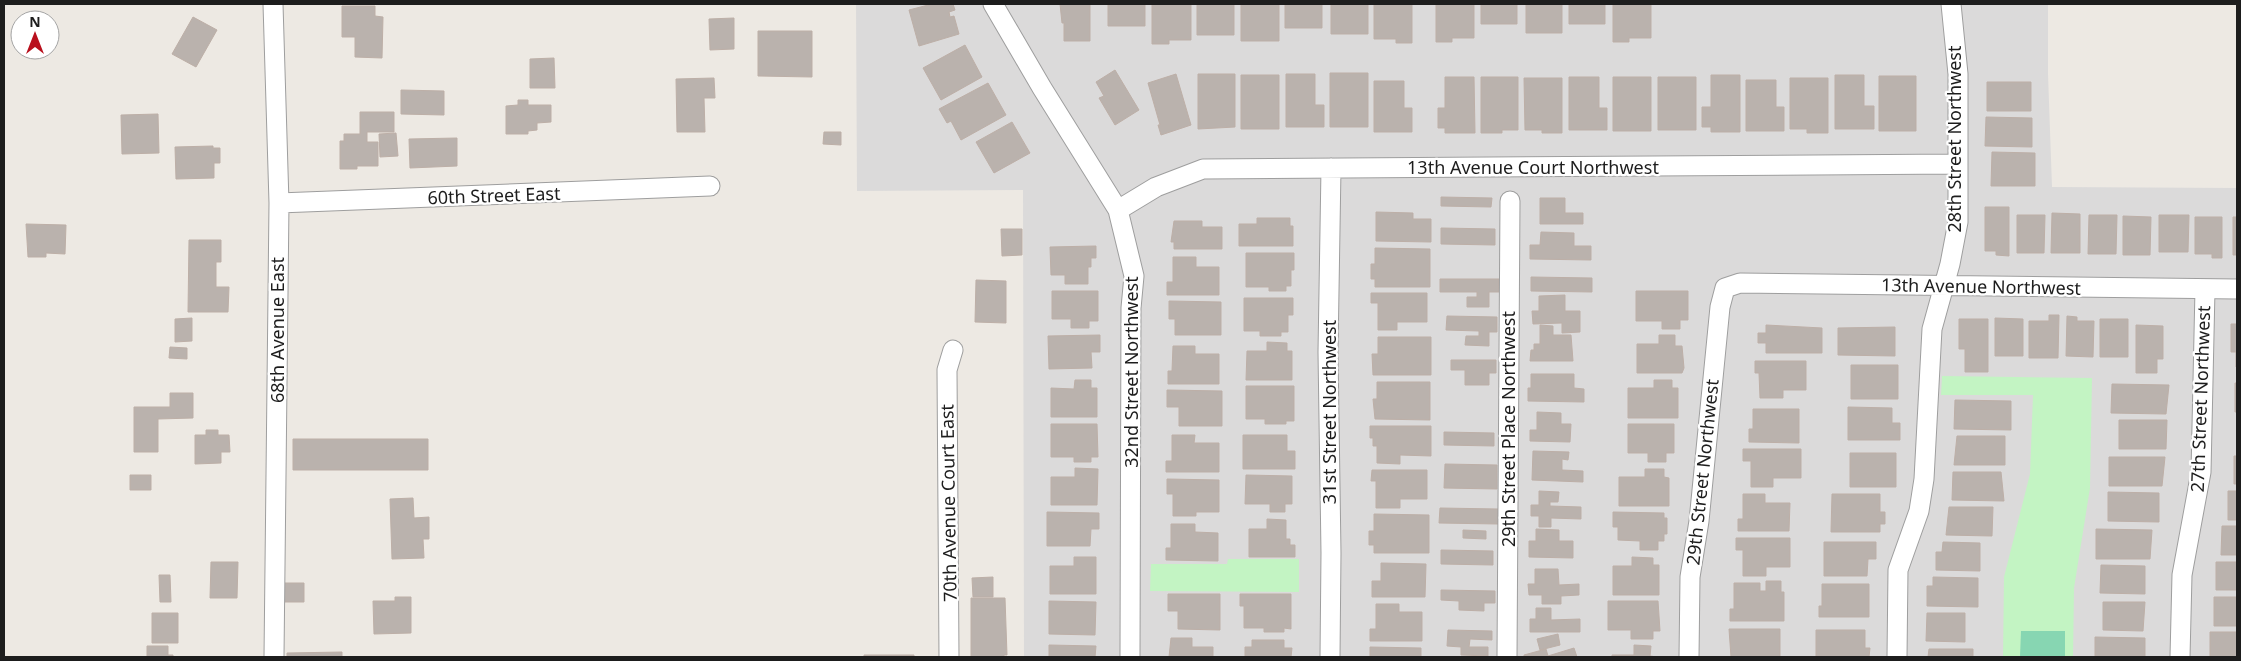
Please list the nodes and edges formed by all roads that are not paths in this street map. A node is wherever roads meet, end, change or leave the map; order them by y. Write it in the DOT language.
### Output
graph roads {
  1 [pos="273,4"];
  2 [pos="993,4"];
  3 [pos="1951,4"];
  4 [pos="1958,164"];
  5 [pos="1331,168"];
  6 [pos="710,186"];
  7 [pos="1510,201"];
  8 [pos="278,204"];
  9 [pos="1118,210"];
  10 [pos="1943,286"];
  11 [pos="1725,288"];
  12 [pos="2204,289"];
  13 [pos="2237,289"];
  14 [pos="953,350"];
  15 [pos="274,657"];
  16 [pos="949,657"];
  17 [pos="1130,657"];
  18 [pos="1330,657"];
  19 [pos="1507,657"];
  20 [pos="1689,657"];
  21 [pos="1897,657"];
  22 [pos="2180,657"];
  1 -- 8 [label="street, 68th Avenue East"];
  2 -- 9 [label="street, 32nd Street Northwest"];
  3 -- 4 [label="street, 28th Street Northwest"];
  4 -- 5 [label="street, 13th Avenue Court Northwest"];
  4 -- 10 [label="street, 28th Street Northwest"];
  5 -- 9 [label="street, 13th Avenue Court Northwest"];
  5 -- 18 [label="street, 31st Street Northwest"];
  6 -- 8 [label="street, 60th Street East"];
  7 -- 19 [label="street, 29th Street Place Northwest"];
  8 -- 15 [label="street, 68th Avenue East"];
  9 -- 17 [label="street, 32nd Street Northwest"];
  10 -- 11 [label="street, 13th Avenue Northwest"];
  10 -- 12 [label="street, 13th Avenue Northwest"];
  10 -- 21 [label="street, 28th Street Northwest"];
  11 -- 20 [label="street, 29th Street Northwest"];
  12 -- 13 [label="street, 13th Avenue Northwest"];
  12 -- 22 [label="street, 27th Street Northwest"];
  14 -- 16 [label="street, 70th Avenue Court East"];
}
